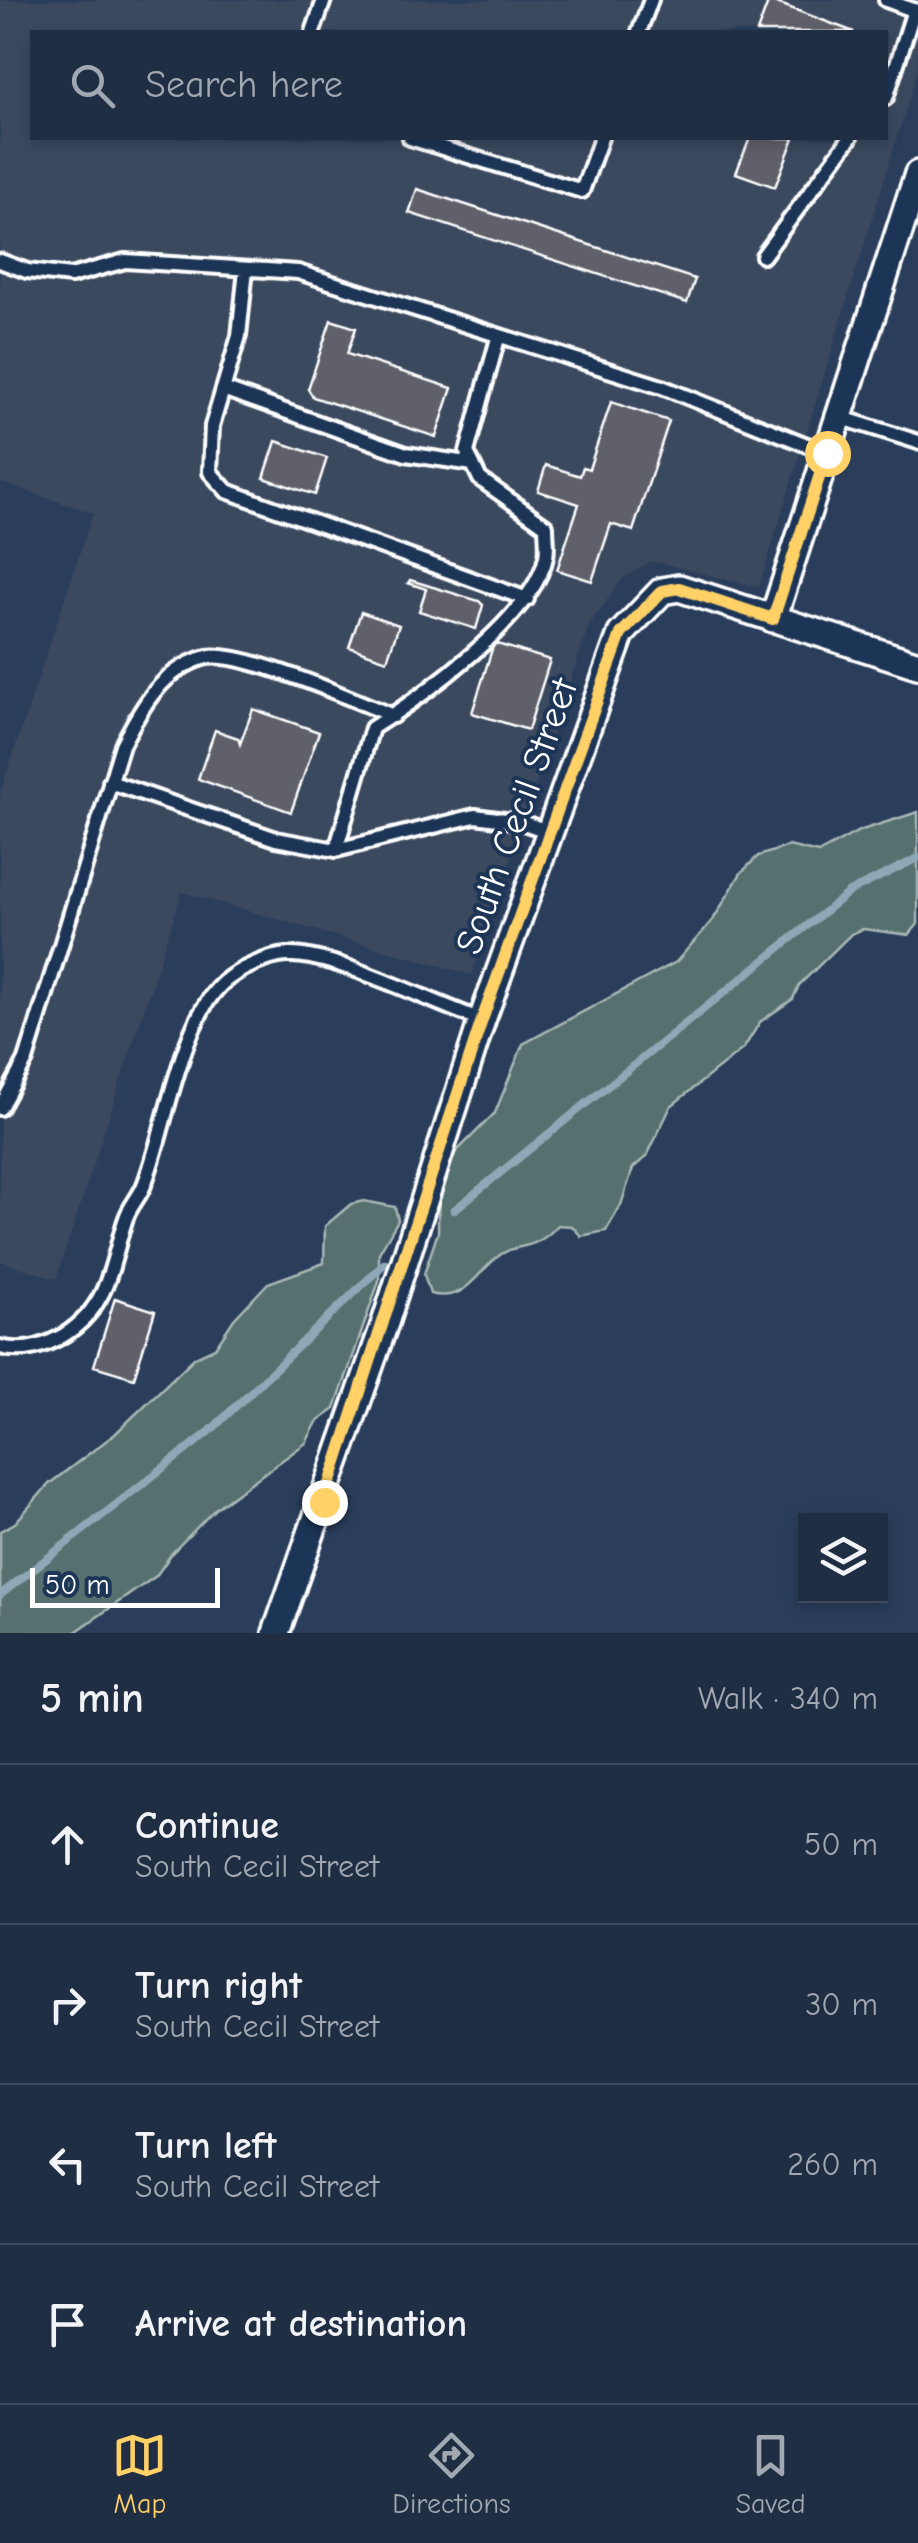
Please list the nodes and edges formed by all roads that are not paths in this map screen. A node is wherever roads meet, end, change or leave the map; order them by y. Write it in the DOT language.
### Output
graph roads {
  1 [pos="324,0"];
  2 [pos="651,0"];
  3 [pos="886,0"];
  4 [pos="916,11"];
  5 [pos="314,30"];
  6 [pos="640,30"];
  7 [pos="888,92"];
  8 [pos="416,140"];
  9 [pos="600,140"];
  10 [pos="849,140"];
  11 [pos="918,174"];
  12 [pos="913,208"];
  13 [pos="763,256"];
  14 [pos="0,261"];
  15 [pos="246,268"];
  16 [pos="498,338"];
  17 [pos="223,389"];
  18 [pos="839,417"];
  19 [pos="918,442"];
  20 [pos="827,453"];
  21 [pos="473,464"];
  22 [pos="527,598"];
  23 [pos="773,619"];
  24 [pos="918,665"];
  25 [pos="392,716"];
  26 [pos="110,782"];
  27 [pos="552,833"];
  28 [pos="336,850"];
  29 [pos="482,1020"];
  30 [pos="0,1108"];
  31 [pos="0,1348"];
  32 [pos="276,1633"];
  1 -- 5 [label="lane"];
  2 -- 6 [label="lane"];
  3 -- 4 [label="lane"];
  4 -- 7 [label="lane"];
  8 -- 9 [label="lane"];
  10 -- 13 [label="lane"];
  11 -- 12 [label="street"];
  12 -- 18 [label="street"];
  14 -- 15 [label="lane"];
  15 -- 16 [label="lane"];
  15 -- 17 [label="lane"];
  16 -- 20 [label="lane"];
  16 -- 21 [label="lane"];
  17 -- 21 [label="lane"];
  17 -- 22 [label="lane"];
  18 -- 19 [label="lane"];
  18 -- 20 [label="street"];
  20 -- 23 [label="street"];
  21 -- 22 [label="lane"];
  22 -- 25 [label="lane"];
  23 -- 24 [label="street, South Cecil Street"];
  23 -- 27 [label="street, South Cecil Street"];
  25 -- 26 [label="lane"];
  25 -- 28 [label="lane"];
  26 -- 28 [label="lane"];
  26 -- 30 [label="lane"];
  27 -- 28 [label="lane"];
  27 -- 29 [label="street, South Cecil Street"];
  29 -- 31 [label="lane"];
  29 -- 32 [label="street, South Cecil Street"];
}
